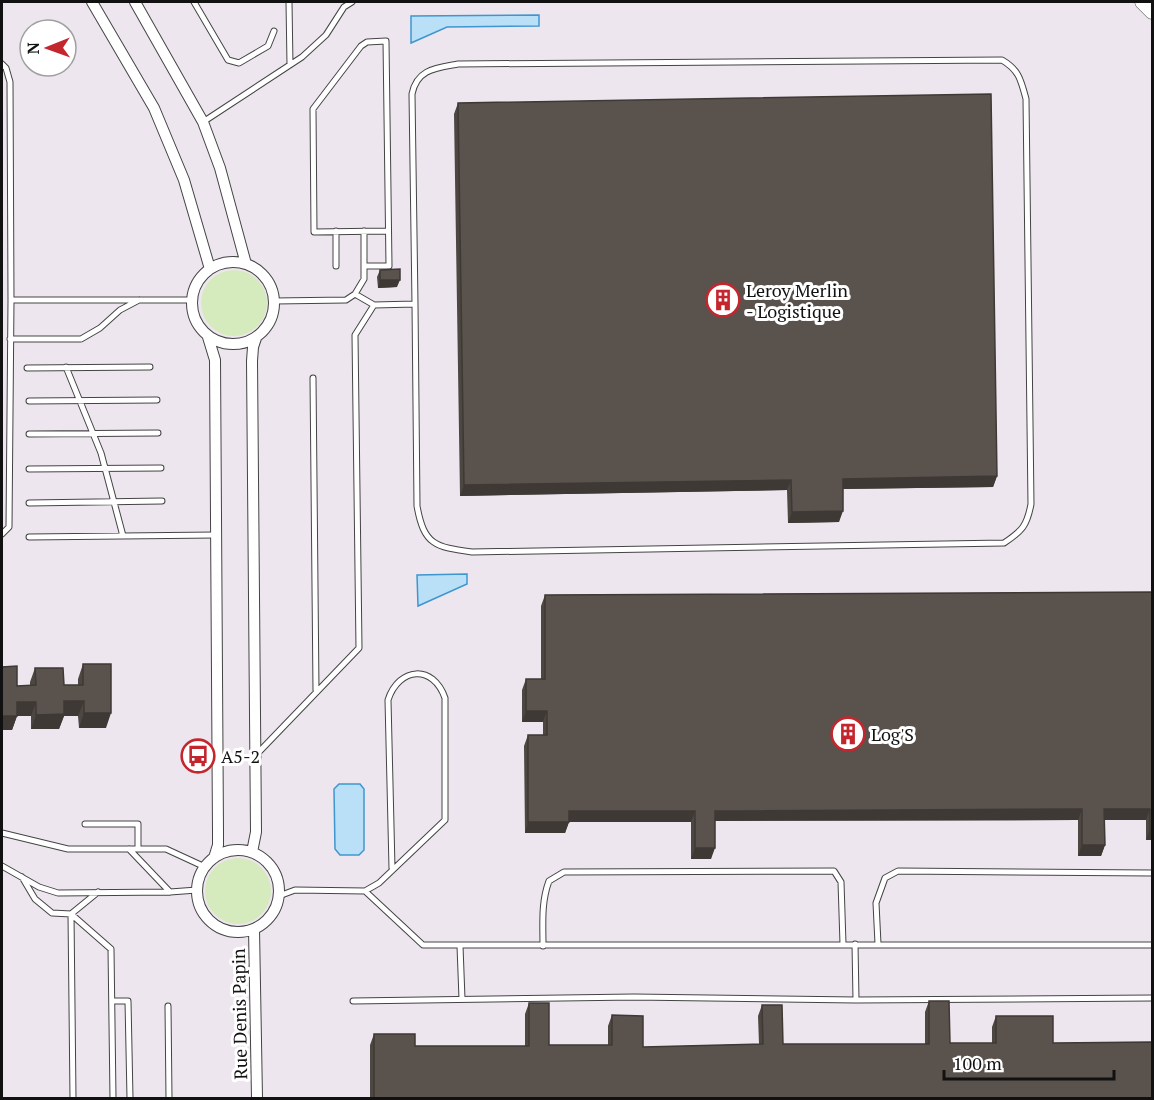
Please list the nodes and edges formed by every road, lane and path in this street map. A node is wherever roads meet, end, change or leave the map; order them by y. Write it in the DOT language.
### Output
graph roads {
  1 [pos="92,2"];
  2 [pos="135,2"];
  3 [pos="194,2"];
  4 [pos="289,2"];
  5 [pos="352,2"];
  6 [pos="1142,2"];
  7 [pos="344,4"];
  8 [pos="1152,12"];
  9 [pos="274,31"];
  10 [pos="2,64"];
  11 [pos="290,65"];
  12 [pos="203,122"];
  13 [pos="336,231"];
  14 [pos="364,231"];
  15 [pos="388,231"];
  16 [pos="246,264"];
  17 [pos="336,266"];
  18 [pos="364,266"];
  19 [pos="210,269"];
  20 [pos="355,294"];
  21 [pos="11,300"];
  22 [pos="140,300"];
  23 [pos="192,300"];
  24 [pos="274,302"];
  25 [pos="415,304"];
  26 [pos="374,305"];
  27 [pos="208,337"];
  28 [pos="256,338"];
  29 [pos="10,339"];
  30 [pos="66,367"];
  31 [pos="150,367"];
  32 [pos="27,368"];
  33 [pos="313,378"];
  34 [pos="80,400"];
  35 [pos="157,400"];
  36 [pos="29,401"];
  37 [pos="93,433"];
  38 [pos="158,433"];
  39 [pos="29,434"];
  40 [pos="105,468"];
  41 [pos="161,468"];
  42 [pos="29,469"];
  43 [pos="114,501"];
  44 [pos="162,501"];
  45 [pos="29,502"];
  46 [pos="2,534"];
  47 [pos="217,535"];
  48 [pos="123,536"];
  49 [pos="29,537"];
  50 [pos="316,690"];
  51 [pos="255,756"];
  52 [pos="85,824"];
  53 [pos="2,833"];
  54 [pos="129,849"];
  55 [pos="138,849"];
  56 [pos="252,852"];
  57 [pos="214,858"];
  58 [pos="2,866"];
  59 [pos="205,867"];
  60 [pos="392,868"];
  61 [pos="1152,873"];
  62 [pos="22,877"];
  63 [pos="197,890"];
  64 [pos="365,891"];
  65 [pos="99,892"];
  66 [pos="170,892"];
  67 [pos="279,896"];
  68 [pos="71,914"];
  69 [pos="254,929"];
  70 [pos="843,944"];
  71 [pos="855,944"];
  72 [pos="878,944"];
  73 [pos="1152,945"];
  74 [pos="460,946"];
  75 [pos="543,946"];
  76 [pos="1152,998"];
  77 [pos="462,999"];
  78 [pos="856,1000"];
  79 [pos="111,1001"];
  80 [pos="353,1001"];
  81 [pos="168,1006"];
  82 [pos="73,1098"];
  83 [pos="113,1098"];
  84 [pos="130,1098"];
  85 [pos="169,1098"];
  86 [pos="257,1098"];
  1 -- 19 [label="street"];
  2 -- 12 [label="street"];
  3 -- 9 [label="lane"];
  4 -- 11 [label="lane"];
  5 -- 7 [label="lane"];
  6 -- 8 [label="street"];
  7 -- 11 [label="lane"];
  10 -- 21 [label="lane"];
  11 -- 12 [label="lane"];
  12 -- 16 [label="street"];
  13 -- 14 [label="lane"];
  13 -- 15 [label="lane"];
  13 -- 17 [label="lane"];
  14 -- 15 [label="lane"];
  14 -- 18 [label="lane"];
  15 -- 18 [label="lane"];
  16 -- 19 [label="street"];
  16 -- 24 [label="street"];
  18 -- 20 [label="lane"];
  19 -- 23 [label="street"];
  20 -- 24 [label="lane"];
  20 -- 26 [label="lane"];
  21 -- 22 [label="lane"];
  21 -- 29 [label="lane"];
  22 -- 23 [label="lane"];
  22 -- 29 [label="lane"];
  23 -- 27 [label="street"];
  24 -- 28 [label="street"];
  25 -- 25 [label="lane"];
  25 -- 26 [label="lane"];
  26 -- 50 [label="lane"];
  27 -- 28 [label="street"];
  27 -- 47 [label="street"];
  28 -- 51 [label="street"];
  29 -- 46 [label="lane"];
  30 -- 31 [label="lane"];
  30 -- 32 [label="lane"];
  30 -- 34 [label="lane"];
  33 -- 50 [label="lane"];
  34 -- 35 [label="lane"];
  34 -- 36 [label="lane"];
  34 -- 37 [label="lane"];
  37 -- 38 [label="lane"];
  37 -- 39 [label="lane"];
  37 -- 40 [label="lane"];
  40 -- 41 [label="lane"];
  40 -- 42 [label="lane"];
  40 -- 43 [label="lane"];
  43 -- 44 [label="lane"];
  43 -- 45 [label="lane"];
  43 -- 48 [label="lane"];
  47 -- 48 [label="lane"];
  47 -- 57 [label="street"];
  48 -- 49 [label="lane"];
  50 -- 51 [label="lane"];
  51 -- 56 [label="street"];
  52 -- 55 [label="lane"];
  53 -- 54 [label="lane"];
  54 -- 55 [label="lane"];
  54 -- 66 [label="lane"];
  55 -- 59 [label="lane"];
  56 -- 57 [label="street"];
  56 -- 67 [label="street"];
  57 -- 59 [label="street"];
  58 -- 62 [label="lane"];
  59 -- 63 [label="street"];
  60 -- 60 [label="lane"];
  60 -- 64 [label="lane"];
  61 -- 72 [label="lane"];
  62 -- 65 [label="lane"];
  62 -- 68 [label="lane"];
  63 -- 66 [label="lane"];
  63 -- 69 [label="street"];
  64 -- 67 [label="lane"];
  64 -- 74 [label="lane"];
  65 -- 66 [label="lane"];
  65 -- 68 [label="lane"];
  67 -- 69 [label="street"];
  68 -- 79 [label="lane"];
  68 -- 82 [label="lane"];
  69 -- 86 [label="street, Rue Denis Papin"];
  70 -- 71 [label="lane"];
  70 -- 75 [label="lane"];
  70 -- 75 [label="lane"];
  71 -- 72 [label="lane"];
  71 -- 78 [label="lane"];
  72 -- 73 [label="lane"];
  74 -- 75 [label="lane"];
  74 -- 77 [label="lane"];
  76 -- 78 [label="lane"];
  77 -- 78 [label="lane"];
  77 -- 80 [label="lane"];
  79 -- 83 [label="lane"];
  79 -- 84 [label="lane"];
  81 -- 85 [label="lane"];
}
